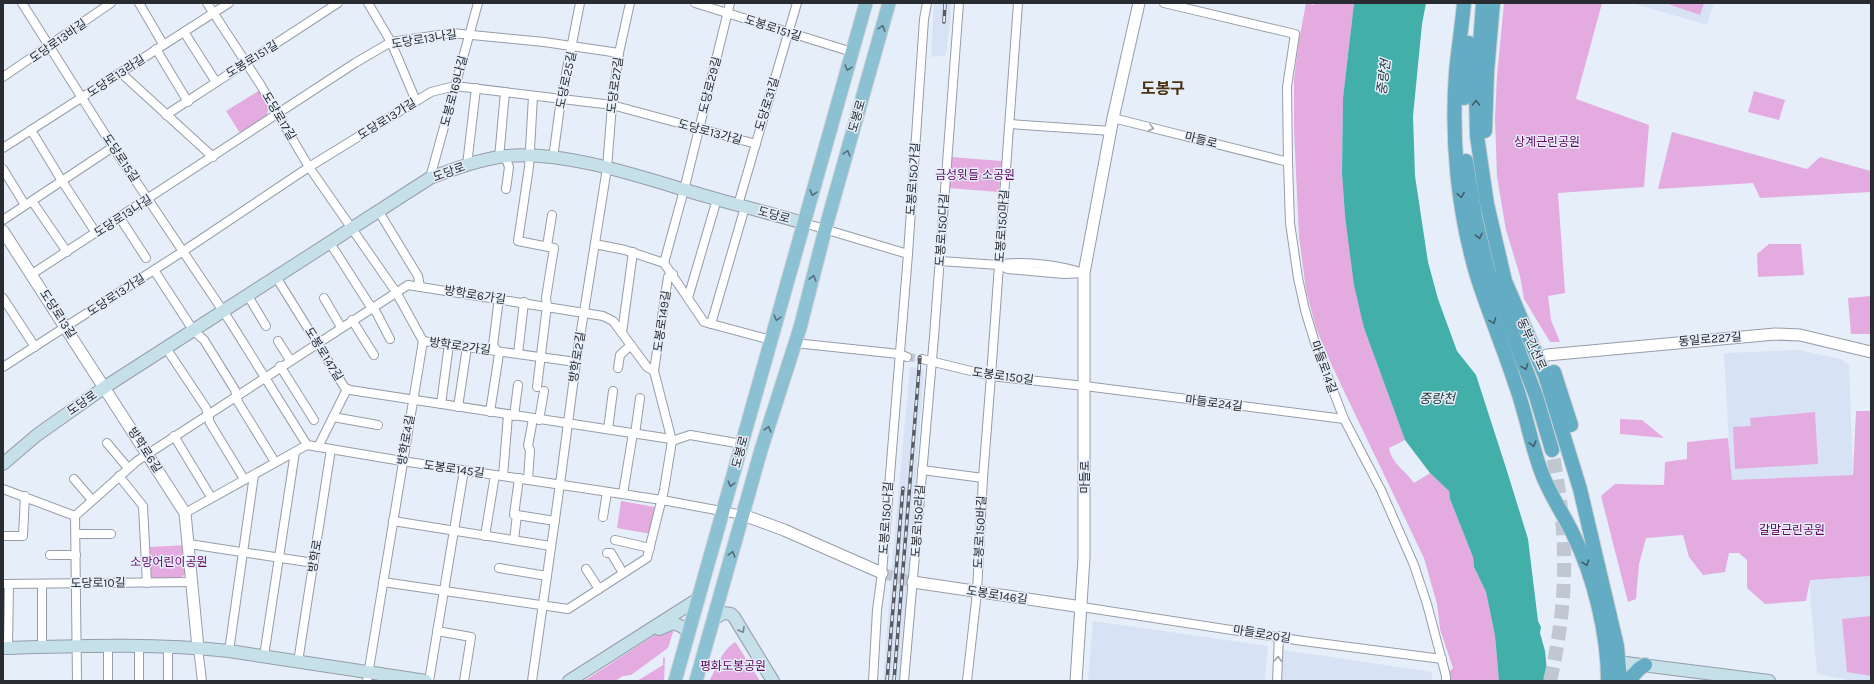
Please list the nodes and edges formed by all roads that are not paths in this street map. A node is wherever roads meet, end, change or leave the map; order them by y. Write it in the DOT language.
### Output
graph roads {
  1 [pos="22,3"];
  2 [pos="112,3"];
  3 [pos="139,3"];
  4 [pos="207,3"];
  5 [pos="229,3"];
  6 [pos="338,3"];
  7 [pos="368,3"];
  8 [pos="478,3"];
  9 [pos="580,3"];
  10 [pos="630,3"];
  11 [pos="695,3"];
  12 [pos="730,3"];
  13 [pos="797,3"];
  14 [pos="866,3"];
  15 [pos="890,3"];
  16 [pos="927,3"];
  17 [pos="960,3"];
  18 [pos="1018,3"];
  19 [pos="1139,3"];
  20 [pos="1164,3"];
  21 [pos="1464,3"];
  22 [pos="1472,3"];
  23 [pos="1483,3"];
  24 [pos="1493,3"];
  25 [pos="212,12"];
  26 [pos="728,13"];
  27 [pos="184,32"];
  28 [pos="789,33"];
  29 [pos="469,34"];
  30 [pos="391,42"];
  31 [pos="573,46"];
  32 [pos="50,47"];
  33 [pos="160,47"];
  34 [pos="852,52"];
  35 [pos="619,53"];
  36 [pos="246,63"];
  37 [pos="121,73"];
  38 [pos="3,77"];
  39 [pos="216,82"];
  40 [pos="455,86"];
  41 [pos="476,88"];
  42 [pos="505,92"];
  43 [pos="533,96"];
  44 [pos="82,98"];
  45 [pos="561,99"];
  46 [pos="416,101"];
  47 [pos="188,102"];
  48 [pos="612,105"];
  49 [pos="277,114"];
  50 [pos="166,115"];
  51 [pos="1113,118"];
  52 [pos="1010,124"];
  53 [pos="699,128"];
  54 [pos="31,130"];
  55 [pos="1111,131"];
  56 [pos="756,144"];
  57 [pos="114,147"];
  58 [pos="3,148"];
  59 [pos="528,156"];
  60 [pos="213,157"];
  61 [pos="502,157"];
  62 [pos="553,158"];
  63 [pos="1288,162"];
  64 [pos="467,165"];
  65 [pos="309,167"];
  66 [pos="3,168"];
  67 [pos="607,168"];
  68 [pos="430,178"];
  69 [pos="62,181"];
  70 [pos="506,189"];
  71 [pos="684,190"];
  72 [pos="149,199"];
  73 [pos="717,199"];
  74 [pos="29,203"];
  75 [pos="741,206"];
  76 [pos="378,212"];
  77 [pos="552,216"];
  78 [pos="120,218"];
  79 [pos="3,220"];
  80 [pos="804,223"];
  81 [pos="351,229"];
  82 [pos="825,230"];
  83 [pos="3,231"];
  84 [pos="96,233"];
  85 [pos="330,242"];
  86 [pos="6,244"];
  87 [pos="595,244"];
  88 [pos="547,246"];
  89 [pos="67,252"];
  90 [pos="182,252"];
  91 [pos="633,252"];
  92 [pos="908,254"];
  93 [pos="146,258"];
  94 [pos="940,262"];
  95 [pos="664,263"];
  96 [pos="999,265"];
  97 [pos="154,270"];
  98 [pos="1084,273"];
  99 [pos="32,274"];
  100 [pos="673,274"];
  101 [pos="276,277"];
  102 [pos="420,287"];
  103 [pos="396,292"];
  104 [pos="248,296"];
  105 [pos="3,298"];
  106 [pos="324,298"];
  107 [pos="499,298"];
  108 [pos="688,298"];
  109 [pos="524,302"];
  110 [pos="1514,305"];
  111 [pos="547,306"];
  112 [pos="372,307"];
  113 [pos="222,311"];
  114 [pos="584,313"];
  115 [pos="352,320"];
  116 [pos="711,324"];
  117 [pos="266,326"];
  118 [pos="66,327"];
  119 [pos="341,327"];
  120 [pos="193,330"];
  121 [pos="622,333"];
  122 [pos="390,339"];
  123 [pos="423,340"];
  124 [pos="771,340"];
  125 [pos="278,341"];
  126 [pos="317,343"];
  127 [pos="795,343"];
  128 [pos="449,344"];
  129 [pos="631,345"];
  130 [pos="35,347"];
  131 [pos="467,347"];
  132 [pos="166,348"];
  133 [pos="1545,350"];
  134 [pos="497,351"];
  135 [pos="1871,352"];
  136 [pos="518,354"];
  137 [pos="903,355"];
  138 [pos="374,356"];
  139 [pos="541,357"];
  140 [pos="922,359"];
  141 [pos="290,360"];
  142 [pos="576,362"];
  143 [pos="931,362"];
  144 [pos="4,363"];
  145 [pos="280,366"];
  146 [pos="618,368"];
  147 [pos="654,371"];
  148 [pos="992,376"];
  149 [pos="264,377"];
  150 [pos="518,386"];
  151 [pos="1085,386"];
  152 [pos="105,387"];
  153 [pos="347,389"];
  154 [pos="613,391"];
  155 [pos="236,395"];
  156 [pos="640,398"];
  157 [pos="413,399"];
  158 [pos="441,404"];
  159 [pos="458,407"];
  160 [pos="490,412"];
  161 [pos="208,414"];
  162 [pos="511,416"];
  163 [pos="333,418"];
  164 [pos="1344,419"];
  165 [pos="314,420"];
  166 [pos="536,420"];
  167 [pos="568,424"];
  168 [pos="378,425"];
  169 [pos="608,429"];
  170 [pos="634,433"];
  171 [pos="174,436"];
  172 [pos="672,440"];
  173 [pos="107,443"];
  174 [pos="742,444"];
  175 [pos="308,445"];
  176 [pos="318,447"];
  177 [pos="331,449"];
  178 [pos="1552,450"];
  179 [pos="295,452"];
  180 [pos="148,454"];
  181 [pos="402,461"];
  182 [pos="275,462"];
  183 [pos="3,464"];
  184 [pos="128,468"];
  185 [pos="464,470"];
  186 [pos="922,470"];
  187 [pos="254,475"];
  188 [pos="499,475"];
  189 [pos="119,476"];
  190 [pos="519,478"];
  191 [pos="982,478"];
  192 [pos="74,479"];
  193 [pos="244,479"];
  194 [pos="528,480"];
  195 [pos="560,484"];
  196 [pos="3,488"];
  197 [pos="607,492"];
  198 [pos="623,494"];
  199 [pos="25,496"];
  200 [pos="211,497"];
  201 [pos="92,500"];
  202 [pos="662,500"];
  203 [pos="724,511"];
  204 [pos="185,513"];
  205 [pos="517,515"];
  206 [pos="743,515"];
  207 [pos="75,516"];
  208 [pos="603,517"];
  209 [pos="393,521"];
  210 [pos="555,521"];
  211 [pos="454,531"];
  212 [pos="1592,533"];
  213 [pos="76,534"];
  214 [pos="111,534"];
  215 [pos="3,536"];
  216 [pos="485,536"];
  217 [pos="514,540"];
  218 [pos="615,540"];
  219 [pos="189,544"];
  220 [pos="551,546"];
  221 [pos="650,548"];
  222 [pos="244,552"];
  223 [pos="607,553"];
  224 [pos="50,555"];
  225 [pos="76,555"];
  226 [pos="279,557"];
  227 [pos="314,563"];
  228 [pos="499,568"];
  229 [pos="586,569"];
  230 [pos="623,573"];
  231 [pos="882,573"];
  232 [pos="547,576"];
  233 [pos="192,582"];
  234 [pos="383,582"];
  235 [pos="913,582"];
  236 [pos="147,583"];
  237 [pos="6,584"];
  238 [pos="42,584"];
  239 [pos="76,584"];
  240 [pos="1604,585"];
  241 [pos="599,589"];
  242 [pos="444,591"];
  243 [pos="976,592"];
  244 [pos="698,599"];
  245 [pos="542,606"];
  246 [pos="1082,607"];
  247 [pos="714,619"];
  248 [pos="437,631"];
  249 [pos="688,633"];
  250 [pos="1279,636"];
  251 [pos="78,646"];
  252 [pos="108,646"];
  253 [pos="139,646"];
  254 [pos="42,647"];
  255 [pos="168,647"];
  256 [pos="5,648"];
  257 [pos="198,648"];
  258 [pos="229,651"];
  259 [pos="264,656"];
  260 [pos="1442,659"];
  261 [pos="298,662"];
  262 [pos="1626,663"];
  263 [pos="1645,666"];
  264 [pos="368,676"];
  265 [pos="698,678"];
  266 [pos="412,680"];
  267 [pos="77,681"];
  268 [pos="108,681"];
  269 [pos="139,681"];
  270 [pos="168,681"];
  271 [pos="202,681"];
  272 [pos="428,681"];
  273 [pos="464,681"];
  274 [pos="532,681"];
  275 [pos="569,681"];
  276 [pos="580,681"];
  277 [pos="675,681"];
  278 [pos="773,681"];
  279 [pos="872,681"];
  280 [pos="904,681"];
  281 [pos="967,681"];
  282 [pos="1076,681"];
  283 [pos="1277,681"];
  284 [pos="1446,681"];
  285 [pos="1608,681"];
  286 [pos="1620,681"];
  287 [pos="1627,681"];
  288 [pos="1769,681"];
  1 -- 32 [label="street, 도당로15길"];
  2 -- 32 [label="street, 도당로13바길"];
  3 -- 33 [label="street"];
  4 -- 25 [label="street, 도당로17길"];
  5 -- 25 [label="street, 도당로13라길"];
  6 -- 36 [label="street, 도봉로151길"];
  7 -- 30 [label="street"];
  8 -- 29 [label="street, 도봉로169나길"];
  9 -- 31 [label="street, 도당로25길"];
  10 -- 35 [label="street, 도당로27길"];
  11 -- 26 [label="street, 도봉로151길"];
  12 -- 26 [label="street, 도당로29길"];
  13 -- 28 [label="street, 도당로31길"];
  14 -- 34 [label="main road, 도봉로"];
  82 -- 15 [label="main road, 도봉로, one-way"];
  16 -- 92 [label="street, 도봉로150가길"];
  17 -- 94 [label="street, 도봉로150다길"];
  18 -- 52 [label="street, 도봉로150마길"];
  19 -- 51 [label="street, 마들로"];
  20 -- 63 [label="street, 마들로14길"];
  21 -- 285 [label="highway, one-way"];
  22 -- 178 [label="highway, 동부간선로, one-way"];
  110 -- 23 [label="highway, 동부간선로, one-way"];
  24 -- 133 [label="highway"];
  25 -- 27 [label="street, 도당로13라길"];
  25 -- 36 [label="street, 도당로17길"];
  26 -- 28 [label="street, 도봉로151길"];
  26 -- 53 [label="street, 도당로29길"];
  27 -- 33 [label="street, 도당로13라길"];
  27 -- 39 [label="street"];
  28 -- 34 [label="street, 도봉로151길"];
  28 -- 56 [label="street, 도당로31길"];
  29 -- 30 [label="street, 도당로13나길"];
  29 -- 31 [label="street, 도당로13나길"];
  29 -- 40 [label="street, 도봉로169나길"];
  30 -- 46 [label="street"];
  30 -- 49 [label="street, 도당로13나길"];
  31 -- 35 [label="street, 도당로13나길"];
  31 -- 45 [label="street, 도당로25길"];
  32 -- 38 [label="street, 도당로13바길"];
  32 -- 44 [label="street, 도당로15길"];
  33 -- 37 [label="street, 도당로13라길"];
  33 -- 47 [label="street"];
  34 -- 80 [label="main road, 도봉로, one-way"];
  35 -- 48 [label="street, 도당로27길"];
  36 -- 39 [label="street, 도봉로151길"];
  36 -- 49 [label="street, 도당로17길"];
  37 -- 44 [label="street, 도당로13라길"];
  37 -- 50 [label="street"];
  39 -- 47 [label="street, 도봉로151길"];
  40 -- 41 [label="street, 도당로13가길"];
  40 -- 46 [label="street, 도당로13가길"];
  40 -- 68 [label="street, 도봉로169나길"];
  41 -- 42 [label="street, 도당로13가길"];
  41 -- 64 [label="street"];
  42 -- 43 [label="street, 도당로13가길"];
  42 -- 61 [label="street"];
  43 -- 45 [label="street, 도당로13가길"];
  43 -- 59 [label="street"];
  44 -- 54 [label="street, 도당로13라길"];
  44 -- 57 [label="street, 도당로15길"];
  45 -- 48 [label="street, 도당로13가길"];
  45 -- 62 [label="street, 도당로25길"];
  46 -- 65 [label="street, 도당로13가길"];
  47 -- 50 [label="street, 도봉로151길"];
  48 -- 53 [label="street, 도당로13가길"];
  48 -- 67 [label="street, 도당로27길"];
  49 -- 60 [label="street, 도당로13나길"];
  49 -- 65 [label="street, 도당로17길"];
  50 -- 60 [label="street"];
  51 -- 55 [label="street, 마들로"];
  51 -- 63 [label="street, 마들로, one-way"];
  52 -- 55 [label="street"];
  52 -- 96 [label="street, 도봉로150마길"];
  53 -- 56 [label="street, 도당로13가길"];
  53 -- 71 [label="street, 도당로29길"];
  54 -- 58 [label="street, 도당로13라길"];
  54 -- 69 [label="street"];
  55 -- 98 [label="street, 마들로"];
  56 -- 75 [label="street, 도당로31길"];
  57 -- 69 [label="street"];
  57 -- 72 [label="street, 도당로15길"];
  59 -- 61 [label="main road, 도당로"];
  59 -- 62 [label="main road, 도당로"];
  59 -- 88 [label="street"];
  60 -- 72 [label="street, 도당로13나길"];
  61 -- 64 [label="main road, 도당로"];
  61 -- 70 [label="street"];
  62 -- 67 [label="main road, 도당로"];
  63 -- 164 [label="street, 마들로14길"];
  64 -- 68 [label="main road, 도당로"];
  65 -- 81 [label="street, 도당로17길"];
  65 -- 90 [label="street, 도당로13가길"];
  66 -- 74 [label="street"];
  67 -- 71 [label="main road, 도당로"];
  67 -- 87 [label="street, 방학로2길"];
  68 -- 76 [label="main road, 도당로"];
  69 -- 74 [label="street"];
  69 -- 84 [label="street"];
  71 -- 73 [label="main road, 도당로"];
  71 -- 95 [label="street"];
  72 -- 78 [label="street, 도당로13나길"];
  72 -- 90 [label="street, 도당로15길"];
  73 -- 75 [label="main road, 도당로"];
  73 -- 108 [label="street"];
  74 -- 79 [label="street"];
  74 -- 89 [label="street"];
  75 -- 80 [label="main road, 도당로"];
  75 -- 116 [label="street, 도당로"];
  76 -- 81 [label="main road, 도당로"];
  76 -- 102 [label="street"];
  77 -- 88 [label="street"];
  78 -- 84 [label="street, 도당로13나길"];
  78 -- 93 [label="street"];
  80 -- 82 [label="street"];
  80 -- 124 [label="main road, 도봉로, one-way"];
  81 -- 85 [label="main road, 도당로"];
  81 -- 103 [label="street"];
  82 -- 92 [label="street"];
  127 -- 82 [label="main road, 도봉로, one-way"];
  83 -- 86 [label="street, 도당로13길"];
  84 -- 89 [label="street, 도당로13나길"];
  85 -- 101 [label="main road, 도당로"];
  85 -- 112 [label="street"];
  86 -- 99 [label="street, 도당로13길"];
  87 -- 91 [label="street"];
  87 -- 114 [label="street, 방학로2길"];
  88 -- 111 [label="street"];
  89 -- 99 [label="street, 도당로13나길"];
  90 -- 97 [label="street, 도당로13가길"];
  90 -- 113 [label="street, 도당로15길"];
  91 -- 95 [label="street"];
  91 -- 121 [label="street"];
  92 -- 137 [label="street, 도봉로150가길"];
  94 -- 96 [label="street"];
  94 -- 143 [label="street, 도봉로150다길"];
  95 -- 100 [label="street, 도봉로149길"];
  96 -- 98 [label="street"];
  96 -- 148 [label="street, 도봉로150마길"];
  97 -- 118 [label="street, 도당로13가길"];
  97 -- 120 [label="street"];
  98 -- 151 [label="street, 마들로"];
  99 -- 118 [label="street, 도당로13길"];
  100 -- 108 [label="street, 도봉로149길"];
  100 -- 147 [label="street, 도봉로149길"];
  101 -- 104 [label="main road, 도당로"];
  101 -- 126 [label="street, 도봉로147길"];
  102 -- 103 [label="street, 방학로6가길"];
  102 -- 107 [label="street, 방학로6가길"];
  103 -- 112 [label="street, 방학로6가길"];
  103 -- 123 [label="street"];
  104 -- 113 [label="main road, 도당로"];
  104 -- 117 [label="street"];
  105 -- 130 [label="street"];
  106 -- 119 [label="street"];
  107 -- 109 [label="street, 방학로6가길"];
  107 -- 134 [label="street, 방학로2가길"];
  108 -- 116 [label="street, 도봉로149길"];
  109 -- 111 [label="street, 방학로6가길"];
  109 -- 136 [label="street"];
  110 -- 133 [label="highway"];
  110 -- 212 [label="highway, 동부간선로"];
  111 -- 114 [label="street, 방학로6가길"];
  111 -- 139 [label="street"];
  112 -- 115 [label="street, 방학로6가길"];
  112 -- 122 [label="street"];
  113 -- 120 [label="main road, 도당로"];
  113 -- 149 [label="street"];
  114 -- 121 [label="street, 방학로6가길"];
  114 -- 142 [label="street, 방학로2길"];
  115 -- 119 [label="street, 방학로6가길"];
  115 -- 138 [label="street"];
  116 -- 124 [label="street, 도봉로149길"];
  118 -- 130 [label="street, 도당로13가길"];
  118 -- 152 [label="street, 도당로13길"];
  119 -- 126 [label="street, 방학로6가길"];
  120 -- 132 [label="main road, 도당로"];
  120 -- 155 [label="street"];
  121 -- 129 [label="street, 방학로6가길"];
  123 -- 128 [label="street, 방학로2가길"];
  123 -- 157 [label="street, 방학로4길"];
  124 -- 174 [label="main road, 도봉로"];
  125 -- 141 [label="street"];
  126 -- 141 [label="street, 방학로6가길"];
  126 -- 153 [label="street, 도봉로147길"];
  127 -- 137 [label="street"];
  206 -- 127 [label="main road, 도봉로, one-way"];
  128 -- 131 [label="street, 방학로2가길"];
  128 -- 158 [label="street"];
  129 -- 146 [label="street"];
  129 -- 147 [label="street, 방학로6가길"];
  130 -- 144 [label="street, 도당로13가길"];
  131 -- 134 [label="street, 방학로2가길"];
  131 -- 159 [label="street"];
  132 -- 152 [label="main road, 도당로"];
  132 -- 161 [label="street"];
  133 -- 135 [label="street, 동일로227길"];
  133 -- 212 [label="highway"];
  134 -- 136 [label="street, 방학로2가길"];
  134 -- 160 [label="street"];
  136 -- 139 [label="street, 방학로2가길"];
  137 -- 231 [label="street, 도봉로150나길"];
  139 -- 142 [label="street, 방학로2가길"];
  139 -- 166 [label="street"];
  140 -- 143 [label="street, 도봉로150길"];
  141 -- 145 [label="street, 방학로6가길"];
  142 -- 167 [label="street, 방학로2길"];
  143 -- 148 [label="street, 도봉로150길"];
  143 -- 186 [label="street, 도봉로150라길"];
  145 -- 149 [label="street, 방학로6가길"];
  145 -- 165 [label="street"];
  147 -- 172 [label="street"];
  148 -- 151 [label="street, 도봉로150길"];
  148 -- 191 [label="street, 도봉로150바길"];
  149 -- 155 [label="street, 방학로6가길"];
  149 -- 175 [label="street"];
  150 -- 162 [label="street"];
  151 -- 164 [label="street, 마들로24길"];
  151 -- 246 [label="street, 마들로"];
  152 -- 180 [label="street, 방학로6길"];
  152 -- 183 [label="main road, 도당로"];
  153 -- 157 [label="street, 도봉로147길"];
  153 -- 163 [label="street"];
  154 -- 169 [label="street"];
  155 -- 161 [label="street, 방학로6가길"];
  155 -- 182 [label="street"];
  156 -- 170 [label="street"];
  157 -- 158 [label="street, 도봉로147길"];
  157 -- 181 [label="street, 방학로4길"];
  158 -- 159 [label="street, 도봉로147길"];
  159 -- 160 [label="street, 도봉로147길"];
  160 -- 162 [label="street, 도봉로147길"];
  161 -- 171 [label="street, 방학로6가길"];
  161 -- 193 [label="street"];
  162 -- 166 [label="street, 도봉로147길"];
  162 -- 188 [label="street, 도봉로145길"];
  163 -- 168 [label="street"];
  163 -- 176 [label="street"];
  164 -- 260 [label="street, 마들로14길"];
  166 -- 167 [label="street, 도봉로147길"];
  166 -- 194 [label="street"];
  167 -- 169 [label="street, 도봉로147길"];
  167 -- 195 [label="street, 방학로2길"];
  169 -- 170 [label="street, 도봉로147길"];
  170 -- 172 [label="street, 도봉로147길"];
  170 -- 198 [label="street"];
  171 -- 180 [label="street, 방학로6가길"];
  171 -- 200 [label="street"];
  172 -- 174 [label="street, 도봉로147길"];
  172 -- 202 [label="street"];
  173 -- 184 [label="street"];
  174 -- 203 [label="main road, 도봉로, one-way"];
  175 -- 176 [label="street, 도봉로145길"];
  175 -- 179 [label="street"];
  176 -- 177 [label="street, 도봉로145길"];
  177 -- 181 [label="street, 도봉로145길"];
  177 -- 227 [label="street, 방학로"];
  179 -- 182 [label="street"];
  179 -- 226 [label="street"];
  180 -- 184 [label="street, 방학로6가길"];
  180 -- 204 [label="street, 방학로6길"];
  181 -- 185 [label="street, 도봉로145길"];
  181 -- 209 [label="street, 방학로4길"];
  182 -- 187 [label="street"];
  184 -- 189 [label="street, 방학로6가길"];
  185 -- 188 [label="street, 도봉로145길"];
  185 -- 211 [label="street"];
  186 -- 191 [label="street, 도봉로150바길"];
  186 -- 235 [label="street, 도봉로150라길"];
  187 -- 193 [label="street"];
  187 -- 222 [label="street"];
  188 -- 190 [label="street, 도봉로145길"];
  188 -- 216 [label="street, 도봉로145길"];
  189 -- 201 [label="street, 방학로6가길"];
  189 -- 236 [label="street"];
  190 -- 194 [label="street, 도봉로145길"];
  190 -- 205 [label="street"];
  191 -- 243 [label="street, 도봉로150바길"];
  192 -- 201 [label="street"];
  193 -- 200 [label="street"];
  194 -- 195 [label="street, 도봉로145길"];
  195 -- 197 [label="street, 도봉로145길"];
  195 -- 210 [label="street, 방학로2길"];
  196 -- 199 [label="street"];
  197 -- 198 [label="street, 도봉로145길"];
  197 -- 208 [label="street"];
  198 -- 202 [label="street, 도봉로145길"];
  199 -- 207 [label="street"];
  199 -- 215 [label="street"];
  200 -- 204 [label="street"];
  201 -- 207 [label="street, 방학로6가길"];
  202 -- 203 [label="street, 도봉로145길"];
  202 -- 221 [label="street"];
  203 -- 206 [label="street, 도봉로145길"];
  203 -- 244 [label="main road, 도봉로"];
  204 -- 219 [label="street, 방학로6길"];
  205 -- 210 [label="street"];
  205 -- 217 [label="street"];
  206 -- 231 [label="street"];
  247 -- 206 [label="main road, 도봉로, one-way"];
  207 -- 213 [label="street"];
  209 -- 211 [label="street"];
  209 -- 234 [label="street, 방학로4길"];
  210 -- 220 [label="street, 방학로2길"];
  211 -- 216 [label="street"];
  211 -- 242 [label="street"];
  212 -- 240 [label="highway, 동부간선로"];
  213 -- 214 [label="street"];
  213 -- 225 [label="street"];
  216 -- 217 [label="street"];
  217 -- 220 [label="street"];
  218 -- 221 [label="street"];
  219 -- 222 [label="street"];
  219 -- 233 [label="street, 방학로6길"];
  220 -- 232 [label="street, 방학로2길"];
  221 -- 230 [label="street"];
  222 -- 226 [label="street"];
  222 -- 258 [label="street"];
  223 -- 230 [label="street"];
  224 -- 225 [label="street"];
  225 -- 239 [label="street"];
  226 -- 227 [label="street"];
  226 -- 259 [label="street"];
  227 -- 261 [label="street, 방학로"];
  228 -- 232 [label="street"];
  229 -- 241 [label="street"];
  230 -- 241 [label="street"];
  231 -- 279 [label="street, 도봉로150나길"];
  232 -- 245 [label="street, 방학로2길"];
  233 -- 236 [label="street, 도당로10길"];
  233 -- 257 [label="street, 방학로6길"];
  234 -- 242 [label="street"];
  234 -- 264 [label="street, 방학로4길"];
  235 -- 243 [label="street, 도봉로146길"];
  235 -- 280 [label="street, 도봉로150라길"];
  236 -- 239 [label="street, 도당로10길"];
  237 -- 238 [label="street, 도당로10길"];
  237 -- 256 [label="street"];
  238 -- 239 [label="street, 도당로10길"];
  238 -- 254 [label="street"];
  239 -- 251 [label="street"];
  240 -- 262 [label="highway"];
  240 -- 286 [label="highway, 동부간선로"];
  241 -- 245 [label="street"];
  242 -- 245 [label="street"];
  242 -- 248 [label="street"];
  243 -- 246 [label="street, 도봉로146길"];
  243 -- 281 [label="street, 도봉로150바길"];
  244 -- 249 [label="main road, 도봉로"];
  244 -- 275 [label="main road"];
  245 -- 274 [label="street, 방학로2길"];
  246 -- 250 [label="street, 마들로20길"];
  246 -- 282 [label="street, 마들로"];
  247 -- 265 [label="main road, 도봉로"];
  247 -- 278 [label="main road, one-way"];
  248 -- 272 [label="street"];
  248 -- 273 [label="street"];
  249 -- 276 [label="main road"];
  249 -- 277 [label="main road, 도봉로"];
  250 -- 260 [label="street, 마들로20길"];
  283 -- 250 [label="street, one-way"];
  251 -- 252 [label="main road"];
  251 -- 254 [label="main road"];
  251 -- 267 [label="street"];
  252 -- 253 [label="main road"];
  252 -- 268 [label="street"];
  253 -- 255 [label="main road"];
  253 -- 269 [label="street"];
  254 -- 256 [label="main road"];
  255 -- 257 [label="main road"];
  255 -- 270 [label="street"];
  257 -- 258 [label="main road"];
  257 -- 271 [label="street"];
  258 -- 259 [label="main road"];
  259 -- 261 [label="main road"];
  260 -- 284 [label="street, 마들로14길"];
  261 -- 264 [label="main road"];
  262 -- 263 [label="main road"];
  262 -- 287 [label="highway"];
  263 -- 287 [label="highway"];
  263 -- 288 [label="main road"];
  264 -- 266 [label="main road"];
  266 -- 272 [label="main road"];
}
